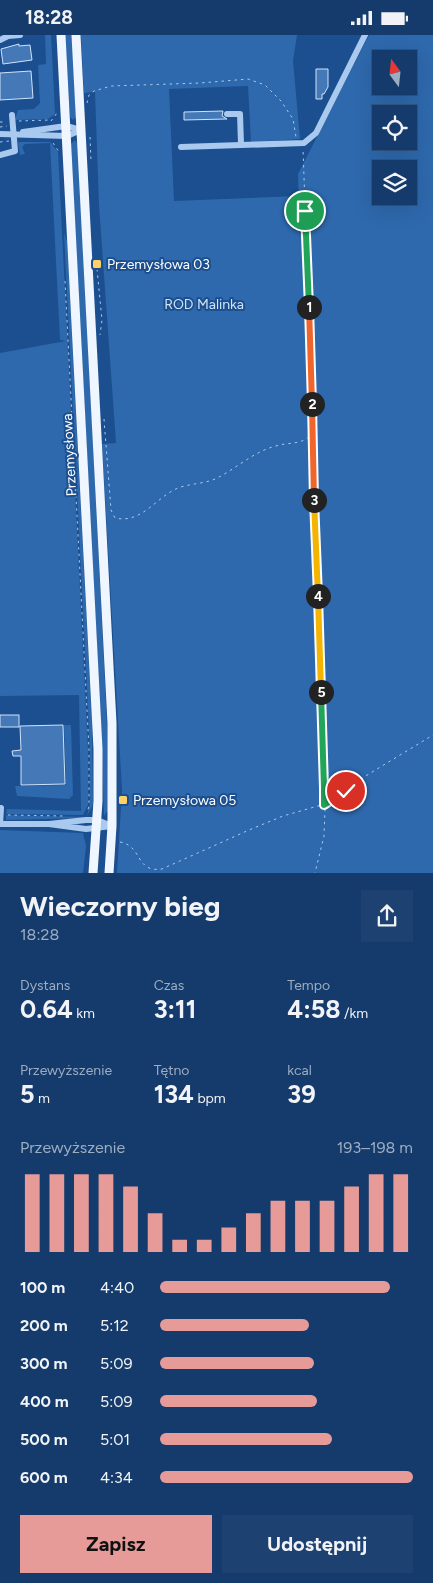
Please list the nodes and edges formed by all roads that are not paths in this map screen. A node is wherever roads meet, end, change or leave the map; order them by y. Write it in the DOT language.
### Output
graph roads {
  1 [pos="20,35"];
  2 [pos="61,35"];
  3 [pos="76,35"];
  4 [pos="365,35"];
  5 [pos="0,40"];
  6 [pos="227,114"];
  7 [pos="13,118"];
  8 [pos="66,125"];
  9 [pos="85,131"];
  10 [pos="14,134"];
  11 [pos="0,135"];
  12 [pos="67,136"];
  13 [pos="241,144"];
  14 [pos="181,147"];
  15 [pos="0,155"];
  16 [pos="1,811"];
  17 [pos="0,824"];
  18 [pos="97,824"];
  19 [pos="112,826"];
  20 [pos="94,873"];
  21 [pos="109,873"];
  1 -- 5 [label="street"];
  2 -- 8 [label="main road, Przemysłowa"];
  3 -- 9 [label="main road"];
  4 -- 13 [label="street"];
  6 -- 13 [label="street"];
  7 -- 10 [label="street"];
  8 -- 9 [label="street"];
  8 -- 10 [label="street"];
  8 -- 12 [label="main road, Przemysłowa"];
  9 -- 12 [label="street"];
  9 -- 19 [label="main road"];
  10 -- 11 [label="street"];
  10 -- 12 [label="street"];
  10 -- 15 [label="street"];
  12 -- 18 [label="main road, Przemysłowa"];
  13 -- 14 [label="street"];
  16 -- 17 [label="street"];
  17 -- 18 [label="street"];
  18 -- 19 [label="street"];
  18 -- 20 [label="main road, Przemysłowa"];
  19 -- 21 [label="main road"];
}
